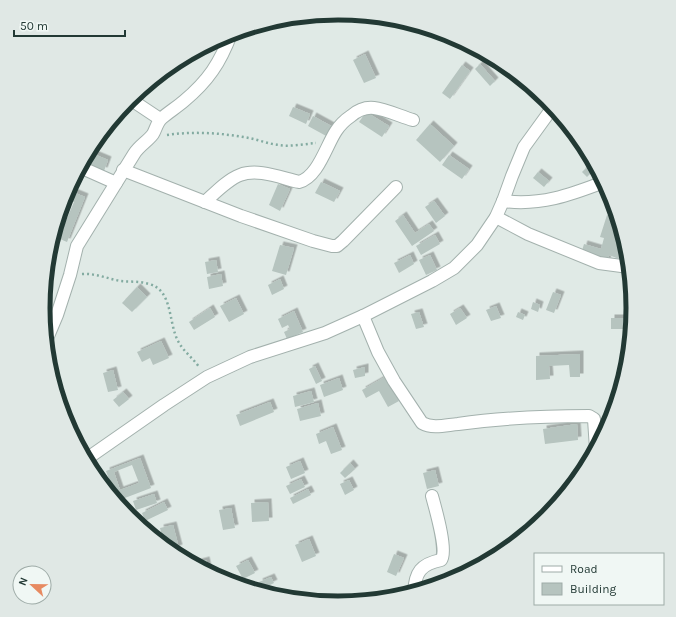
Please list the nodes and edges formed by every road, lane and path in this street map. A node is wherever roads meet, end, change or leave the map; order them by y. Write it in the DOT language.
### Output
graph roads {
  1 [pos="227,42"];
  2 [pos="136,103"];
  3 [pos="549,112"];
  4 [pos="160,119"];
  5 [pos="413,120"];
  6 [pos="152,135"];
  7 [pos="330,142"];
  8 [pos="85,169"];
  9 [pos="123,170"];
  10 [pos="116,183"];
  11 [pos="598,184"];
  12 [pos="396,187"];
  13 [pos="503,201"];
  14 [pos="205,202"];
  15 [pos="496,216"];
  16 [pos="623,266"];
  17 [pos="70,275"];
  18 [pos="363,316"];
  19 [pos="50,331"];
  20 [pos="207,377"];
  21 [pos="595,439"];
  22 [pos="90,456"];
  23 [pos="432,496"];
  24 [pos="415,586"];
  1 -- 4 [label="street"];
  2 -- 4 [label="street"];
  3 -- 13 [label="street"];
  4 -- 6 [label="street"];
  5 -- 7 [label="street"];
  6 -- 7 [label="path"];
  6 -- 9 [label="street"];
  7 -- 14 [label="street"];
  8 -- 10 [label="street"];
  9 -- 10 [label="street"];
  9 -- 14 [label="street"];
  10 -- 17 [label="street"];
  11 -- 13 [label="street"];
  12 -- 14 [label="street"];
  13 -- 15 [label="street"];
  15 -- 16 [label="street"];
  15 -- 18 [label="street"];
  17 -- 19 [label="street"];
  17 -- 20 [label="path"];
  18 -- 20 [label="street"];
  18 -- 21 [label="street"];
  20 -- 22 [label="street"];
  23 -- 24 [label="street"];
}
